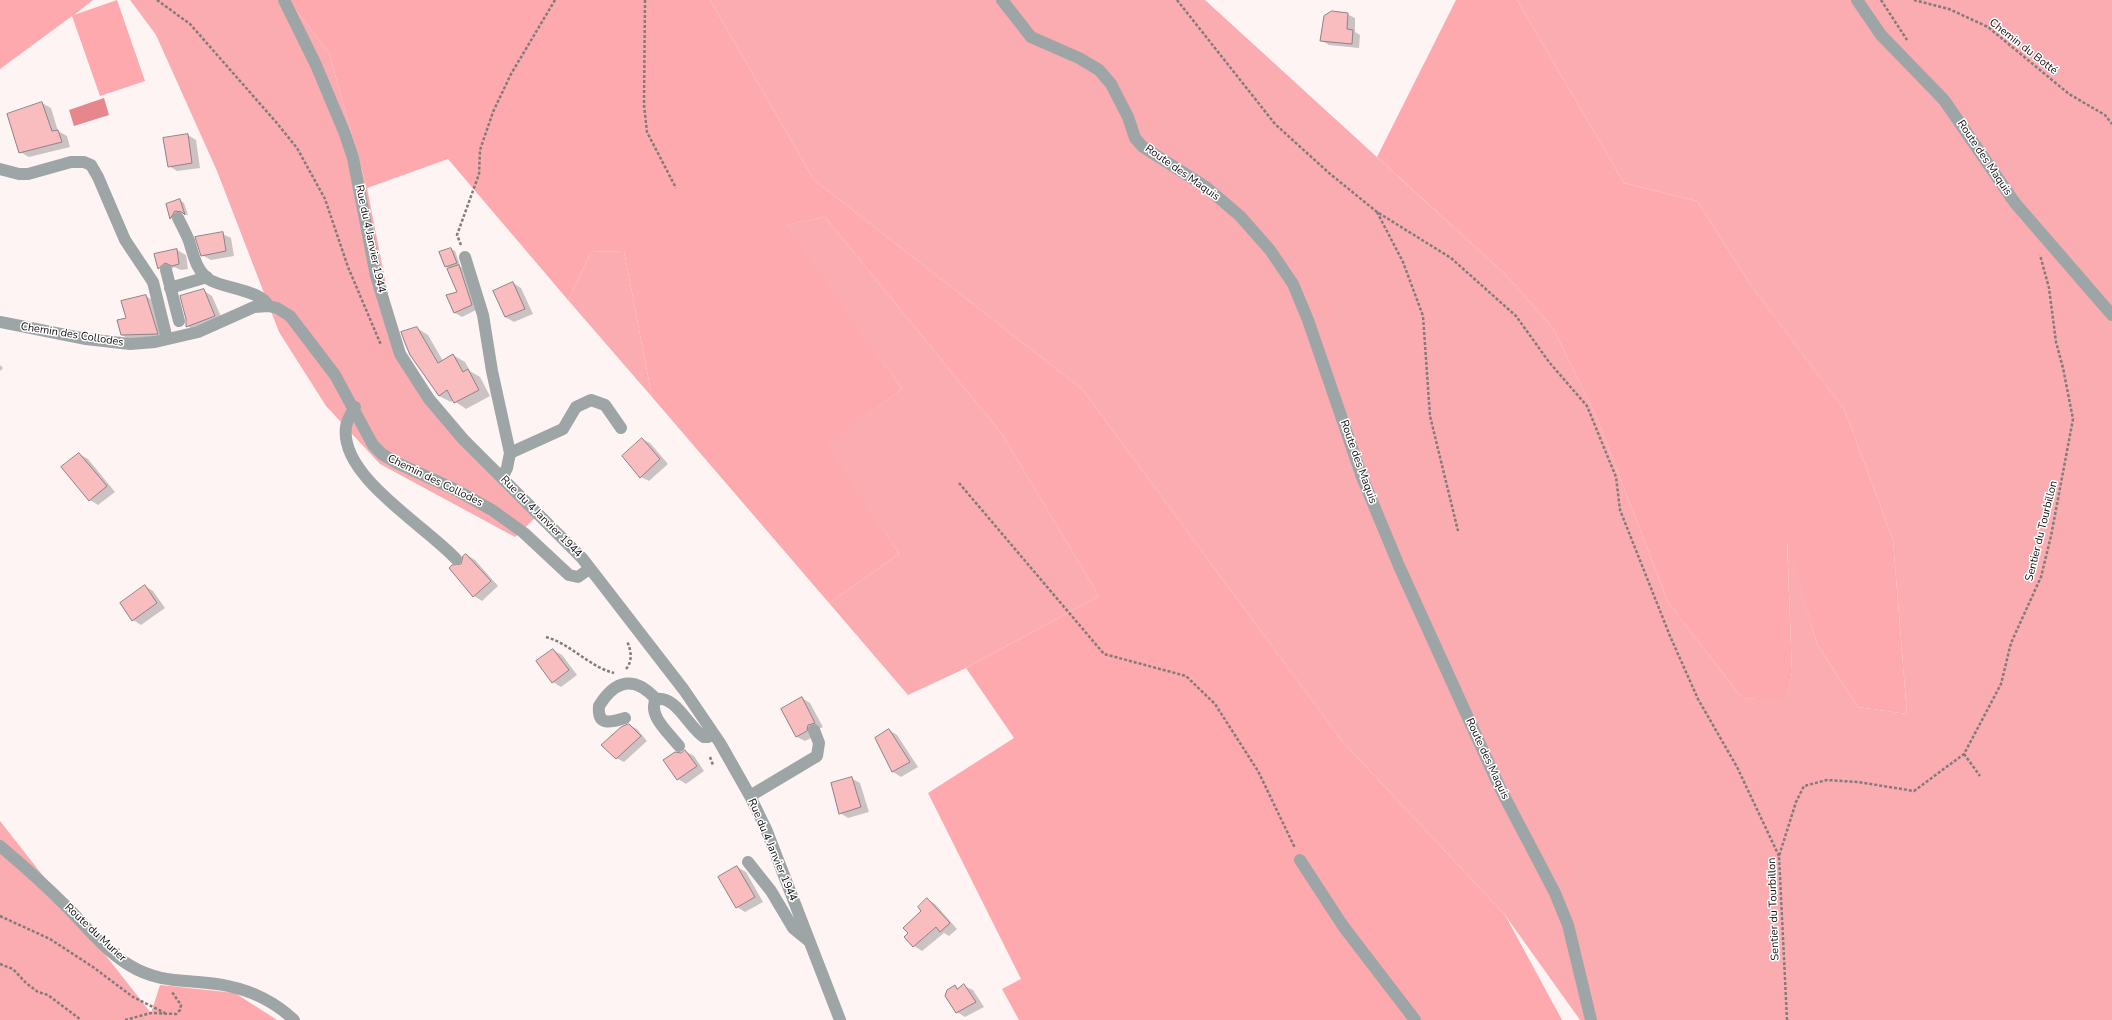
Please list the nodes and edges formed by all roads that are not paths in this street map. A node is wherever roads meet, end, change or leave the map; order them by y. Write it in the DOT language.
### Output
graph roads {
  1 [pos="284,0"];
  2 [pos="1002,0"];
  3 [pos="1857,0"];
  4 [pos="0,169"];
  5 [pos="178,218"];
  6 [pos="465,257"];
  7 [pos="166,270"];
  8 [pos="207,277"];
  9 [pos="170,288"];
  10 [pos="268,306"];
  11 [pos="2112,315"];
  12 [pos="179,321"];
  13 [pos="0,322"];
  14 [pos="167,339"];
  15 [pos="355,407"];
  16 [pos="621,428"];
  17 [pos="510,453"];
  18 [pos="502,478"];
  19 [pos="456,559"];
  20 [pos="589,570"];
  21 [pos="656,698"];
  22 [pos="625,718"];
  23 [pos="814,730"];
  24 [pos="713,733"];
  25 [pos="679,746"];
  26 [pos="750,796"];
  27 [pos="0,846"];
  28 [pos="1300,860"];
  29 [pos="748,862"];
  30 [pos="809,941"];
  31 [pos="294,1020"];
  32 [pos="840,1020"];
  33 [pos="1415,1020"];
  34 [pos="1591,1020"];
  1 -- 18 [label="street, Rue du 4 Janvier 1944"];
  2 -- 34 [label="street, Route des Maquis"];
  3 -- 11 [label="street, Route des Maquis"];
  4 -- 14 [label="street"];
  5 -- 8 [label="street"];
  6 -- 17 [label="street"];
  7 -- 9 [label="street"];
  8 -- 9 [label="street"];
  8 -- 10 [label="street"];
  9 -- 12 [label="street"];
  10 -- 14 [label="street, Chemin des Collodes"];
  10 -- 15 [label="street, Chemin des Collodes"];
  13 -- 14 [label="street, Chemin des Collodes"];
  15 -- 19 [label="street"];
  15 -- 20 [label="street, Chemin des Collodes"];
  16 -- 17 [label="street"];
  17 -- 18 [label="street"];
  18 -- 20 [label="street, Rue du 4 Janvier 1944"];
  20 -- 24 [label="street, Rue du 4 Janvier 1944"];
  21 -- 22 [label="street"];
  21 -- 24 [label="street"];
  21 -- 25 [label="street"];
  23 -- 26 [label="street"];
  24 -- 26 [label="street, Rue du 4 Janvier 1944"];
  26 -- 30 [label="street, Rue du 4 Janvier 1944"];
  27 -- 31 [label="street, Route du Murier"];
  28 -- 33 [label="street"];
  29 -- 30 [label="street"];
  30 -- 32 [label="street, Rue du 4 Janvier 1944"];
}
